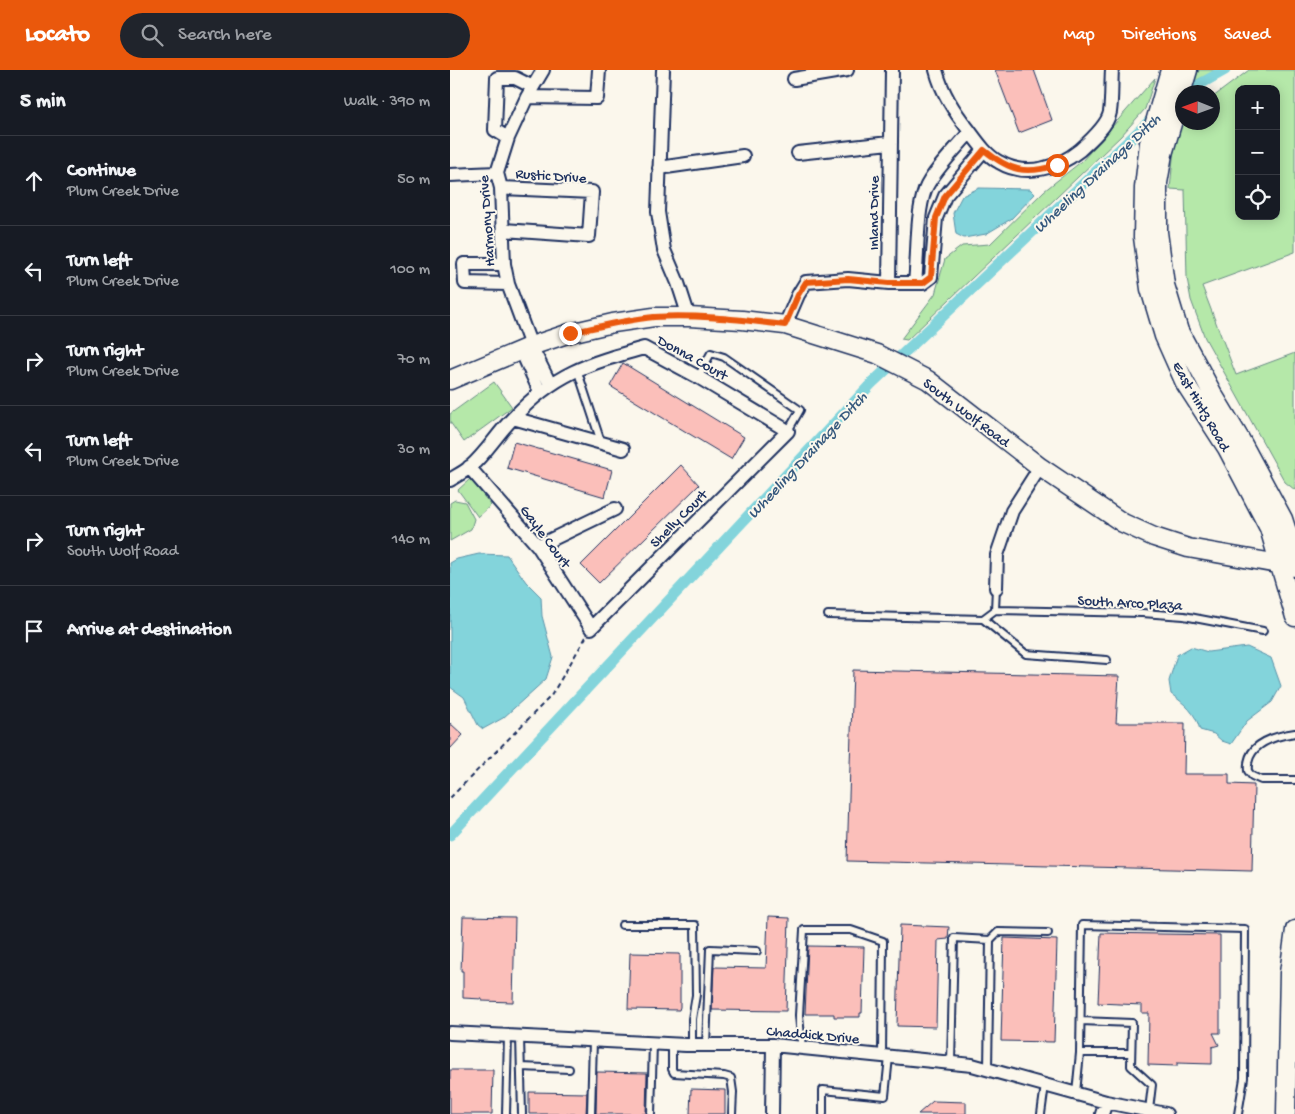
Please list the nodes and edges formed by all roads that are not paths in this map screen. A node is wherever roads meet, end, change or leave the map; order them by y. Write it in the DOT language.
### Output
graph roads {
  1 [pos="543,70"];
  2 [pos="599,70"];
  3 [pos="663,70"];
  4 [pos="847,70"];
  5 [pos="892,70"];
  6 [pos="936,70"];
  7 [pos="1112,70"];
  8 [pos="1170,70"];
  9 [pos="1188,70"];
  10 [pos="794,78"];
  11 [pos="530,92"];
  12 [pos="970,132"];
  13 [pos="508,138"];
  14 [pos="890,143"];
  15 [pos="1156,149"];
  16 [pos="984,150"];
  17 [pos="798,153"];
  18 [pos="743,156"];
  19 [pos="659,168"];
  20 [pos="497,173"];
  21 [pos="450,175"];
  22 [pos="500,188"];
  23 [pos="504,230"];
  24 [pos="504,264"];
  25 [pos="889,283"];
  26 [pos="919,283"];
  27 [pos="508,284"];
  28 [pos="689,317"];
  29 [pos="785,325"];
  30 [pos="526,348"];
  31 [pos="577,369"];
  32 [pos="698,377"];
  33 [pos="450,380"];
  34 [pos="545,388"];
  35 [pos="513,418"];
  36 [pos="788,431"];
  37 [pos="601,443"];
  38 [pos="624,449"];
  39 [pos="470,467"];
  40 [pos="1040,467"];
  41 [pos="450,480"];
  42 [pos="615,509"];
  43 [pos="538,546"];
  44 [pos="1290,563"];
  45 [pos="996,588"];
  46 [pos="995,610"];
  47 [pos="828,615"];
  48 [pos="1295,618"];
  49 [pos="983,619"];
  50 [pos="590,628"];
  51 [pos="1263,631"];
  52 [pos="1107,660"];
  53 [pos="1295,732"];
  54 [pos="1295,780"];
  55 [pos="622,925"];
  56 [pos="1295,930"];
  57 [pos="1048,933"];
  58 [pos="990,940"];
  59 [pos="757,951"];
  60 [pos="1080,1021"];
  61 [pos="450,1033"];
  62 [pos="514,1036"];
  63 [pos="592,1040"];
  64 [pos="653,1043"];
  65 [pos="672,1044"];
  66 [pos="692,1045"];
  67 [pos="706,1045"];
  68 [pos="773,1045"];
  69 [pos="802,1048"];
  70 [pos="1080,1052"];
  71 [pos="1131,1053"];
  72 [pos="886,1057"];
  73 [pos="951,1063"];
  74 [pos="521,1066"];
  75 [pos="569,1069"];
  76 [pos="988,1069"];
  77 [pos="1046,1085"];
  78 [pos="1076,1093"];
  79 [pos="1104,1108"];
  80 [pos="1150,1110"];
  81 [pos="506,1114"];
  82 [pos="522,1114"];
  83 [pos="591,1114"];
  84 [pos="651,1114"];
  85 [pos="732,1114"];
  86 [pos="772,1114"];
  87 [pos="822,1114"];
  88 [pos="1041,1114"];
  89 [pos="1166,1114"];
  90 [pos="1238,1114"];
  91 [pos="1286,1114"];
  1 -- 11 [label="street, Harmony Drive"];
  2 -- 11 [label="street"];
  3 -- 19 [label="street"];
  4 -- 10 [label="street"];
  5 -- 14 [label="street, Inland Drive"];
  6 -- 12 [label="street"];
  7 -- 16 [label="street"];
  8 -- 15 [label="main road, East Hintz Road"];
  9 -- 15 [label="main road, East Hintz Road"];
  11 -- 13 [label="street, Harmony Drive"];
  11 -- 13 [label="street"];
  12 -- 16 [label="street"];
  12 -- 26 [label="street"];
  13 -- 20 [label="street, Harmony Drive"];
  14 -- 17 [label="street"];
  14 -- 25 [label="street, Inland Drive"];
  15 -- 44 [label="main road, East Hintz Road"];
  16 -- 26 [label="street"];
  18 -- 19 [label="street"];
  19 -- 28 [label="street"];
  20 -- 21 [label="street"];
  20 -- 22 [label="street, Harmony Drive"];
  22 -- 23 [label="street, Harmony Drive"];
  22 -- 23 [label="street, Rustic Drive"];
  23 -- 24 [label="street, Harmony Drive"];
  24 -- 27 [label="street, Harmony Drive"];
  24 -- 27 [label="street"];
  25 -- 26 [label="street"];
  25 -- 29 [label="street"];
  27 -- 30 [label="street, Harmony Drive"];
  28 -- 29 [label="main road, South Wolf Road"];
  28 -- 30 [label="main road, South Wolf Road"];
  29 -- 40 [label="main road, South Wolf Road"];
  30 -- 33 [label="main road, South Wolf Road"];
  30 -- 34 [label="street, Harmony Drive"];
  31 -- 32 [label="street, Donna Court"];
  31 -- 34 [label="street, Donna Court"];
  31 -- 37 [label="lane"];
  32 -- 36 [label="street, Donna Court"];
  32 -- 36 [label="lane"];
  34 -- 35 [label="street, Donna Court"];
  35 -- 37 [label="street"];
  35 -- 39 [label="street, Donna Court"];
  36 -- 50 [label="street, Shelly Court"];
  37 -- 38 [label="street"];
  39 -- 41 [label="street, Donna Court"];
  39 -- 43 [label="street, Gayle Court"];
  40 -- 44 [label="main road, South Wolf Road"];
  40 -- 45 [label="street"];
  42 -- 43 [label="street"];
  43 -- 50 [label="street, Gayle Court"];
  44 -- 48 [label="main road, East Hintz Road"];
  45 -- 46 [label="lane"];
  46 -- 49 [label="lane"];
  46 -- 51 [label="lane, South Arco Plaza"];
  47 -- 49 [label="lane"];
  49 -- 52 [label="lane"];
  53 -- 54 [label="lane"];
  55 -- 66 [label="lane"];
  56 -- 91 [label="main road"];
  57 -- 58 [label="lane"];
  58 -- 73 [label="lane"];
  58 -- 76 [label="lane"];
  59 -- 67 [label="lane"];
  60 -- 70 [label="lane"];
  60 -- 71 [label="lane"];
  60 -- 90 [label="lane"];
  61 -- 62 [label="street, Chaddick Drive"];
  62 -- 63 [label="street, Chaddick Drive"];
  62 -- 74 [label="lane"];
  62 -- 81 [label="lane"];
  63 -- 64 [label="street, Chaddick Drive"];
  63 -- 83 [label="lane"];
  64 -- 65 [label="street, Chaddick Drive"];
  64 -- 84 [label="lane"];
  65 -- 66 [label="street, Chaddick Drive"];
  65 -- 85 [label="lane"];
  66 -- 67 [label="street, Chaddick Drive"];
  67 -- 68 [label="street, Chaddick Drive"];
  68 -- 69 [label="street, Chaddick Drive"];
  68 -- 86 [label="street"];
  69 -- 72 [label="street, Chaddick Drive"];
  69 -- 72 [label="lane"];
  70 -- 71 [label="lane"];
  70 -- 78 [label="lane"];
  71 -- 80 [label="lane"];
  72 -- 73 [label="street, Chaddick Drive"];
  72 -- 87 [label="lane"];
  73 -- 76 [label="street, Chaddick Drive"];
  74 -- 75 [label="lane"];
  74 -- 82 [label="lane"];
  76 -- 77 [label="street, Chaddick Drive"];
  77 -- 78 [label="street, Chaddick Drive"];
  77 -- 88 [label="lane"];
  78 -- 79 [label="street, Chaddick Drive"];
  79 -- 80 [label="street, Chaddick Drive"];
  80 -- 89 [label="street, Chaddick Drive"];
}
